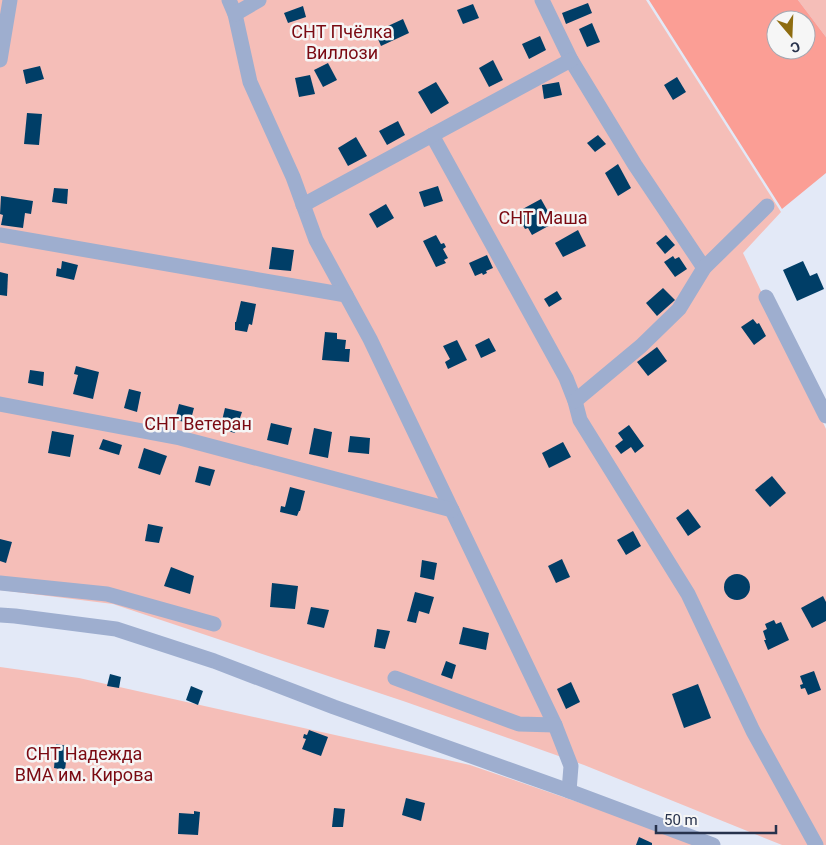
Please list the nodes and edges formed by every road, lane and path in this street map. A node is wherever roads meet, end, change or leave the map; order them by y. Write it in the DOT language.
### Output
graph roads {
  1 [pos="10,0"];
  2 [pos="259,0"];
  3 [pos="542,0"];
  4 [pos="232,7"];
  5 [pos="0,60"];
  6 [pos="571,60"];
  7 [pos="432,135"];
  8 [pos="303,205"];
  9 [pos="767,206"];
  10 [pos="0,235"];
  11 [pos="704,268"];
  12 [pos="346,295"];
  13 [pos="766,297"];
  14 [pos="575,401"];
  15 [pos="0,404"];
  16 [pos="826,416"];
  17 [pos="452,510"];
  18 [pos="0,583"];
  19 [pos="0,615"];
  20 [pos="214,624"];
  21 [pos="395,678"];
  22 [pos="555,725"];
  23 [pos="569,791"];
  24 [pos="713,845"];
  25 [pos="816,845"];
  1 -- 5 [label="street"];
  2 -- 4 [label="street"];
  3 -- 6 [label="street"];
  4 -- 8 [label="street"];
  6 -- 7 [label="street"];
  6 -- 11 [label="street"];
  7 -- 8 [label="street"];
  7 -- 14 [label="street"];
  8 -- 12 [label="street"];
  9 -- 11 [label="street"];
  10 -- 12 [label="street"];
  11 -- 14 [label="street"];
  12 -- 17 [label="street"];
  13 -- 16 [label="street"];
  14 -- 25 [label="street"];
  15 -- 17 [label="street"];
  17 -- 22 [label="street"];
  18 -- 20 [label="street"];
  19 -- 23 [label="street"];
  21 -- 22 [label="street"];
  22 -- 23 [label="street"];
  23 -- 24 [label="street"];
}
